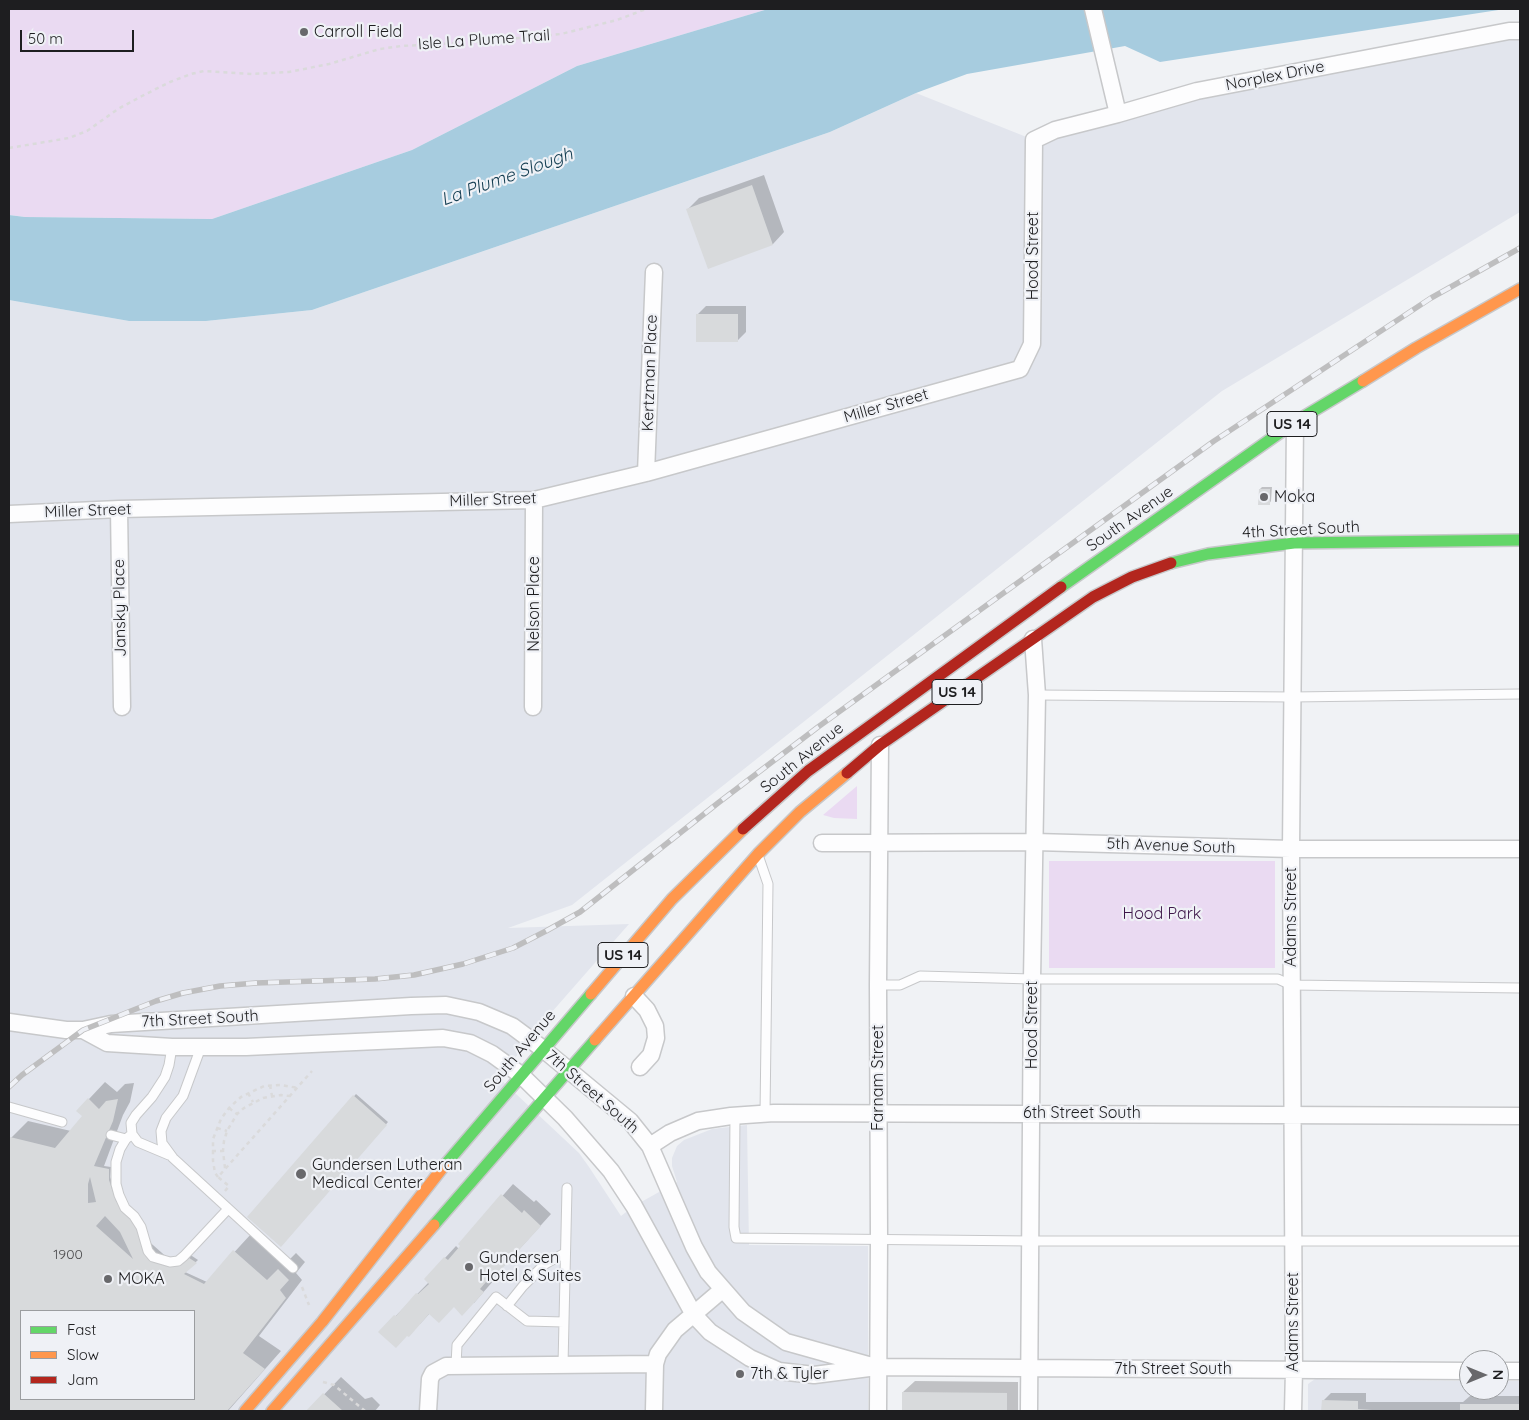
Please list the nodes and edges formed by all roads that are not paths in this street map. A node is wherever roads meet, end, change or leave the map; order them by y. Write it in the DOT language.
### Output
graph roads {
  1 [pos="1093,9"];
  2 [pos="1520,31"];
  3 [pos="1118,114"];
  4 [pos="1034,140"];
  5 [pos="654,272"];
  6 [pos="1520,289"];
  7 [pos="1020,369"];
  8 [pos="1295,422"];
  9 [pos="646,473"];
  10 [pos="534,500"];
  11 [pos="119,509"];
  12 [pos="9,514"];
  13 [pos="1520,540"];
  14 [pos="1294,543"];
  15 [pos="1033,638"];
  16 [pos="1520,694"];
  17 [pos="1037,695"];
  18 [pos="1292,697"];
  19 [pos="122,707"];
  20 [pos="534,707"];
  21 [pos="880,745"];
  22 [pos="822,842"];
  23 [pos="880,842"];
  24 [pos="1035,842"];
  25 [pos="1292,849"];
  26 [pos="1520,849"];
  27 [pos="758,854"];
  28 [pos="1032,979"];
  29 [pos="878,985"];
  30 [pos="1291,985"];
  31 [pos="1520,988"];
  32 [pos="634,996"];
  33 [pos="9,1022"];
  34 [pos="82,1030"];
  35 [pos="172,1047"];
  36 [pos="201,1047"];
  37 [pos="543,1049"];
  38 [pos="640,1067"];
  39 [pos="570,1070"];
  40 [pos="521,1075"];
  41 [pos="545,1098"];
  42 [pos="9,1107"];
  43 [pos="877,1113"];
  44 [pos="1032,1113"];
  45 [pos="765,1114"];
  46 [pos="1292,1115"];
  47 [pos="735,1116"];
  48 [pos="1520,1116"];
  49 [pos="62,1122"];
  50 [pos="111,1135"];
  51 [pos="129,1136"];
  52 [pos="650,1146"];
  53 [pos="173,1158"];
  54 [pos="567,1188"];
  55 [pos="228,1209"];
  56 [pos="879,1240"];
  57 [pos="1031,1241"];
  58 [pos="1293,1241"];
  59 [pos="1520,1241"];
  60 [pos="566,1253"];
  61 [pos="293,1268"];
  62 [pos="722,1290"];
  63 [pos="507,1306"];
  64 [pos="694,1315"];
  65 [pos="564,1322"];
  66 [pos="654,1364"];
  67 [pos="451,1365"];
  68 [pos="563,1365"];
  69 [pos="877,1367"];
  70 [pos="1030,1368"];
  71 [pos="1294,1370"];
  72 [pos="1459,1371"];
  73 [pos="245,1411"];
  74 [pos="272,1411"];
  75 [pos="428,1411"];
  76 [pos="654,1411"];
  77 [pos="878,1411"];
  78 [pos="1029,1411"];
  79 [pos="1292,1411"];
  1 -- 3 [label="street"];
  2 -- 3 [label="street, Norplex Drive"];
  3 -- 4 [label="street, Norplex Drive"];
  4 -- 7 [label="street, Hood Street"];
  5 -- 9 [label="street, Kertzman Place"];
  6 -- 8 [label="highway, South Avenue / US 14"];
  7 -- 9 [label="street, Miller Street"];
  8 -- 14 [label="street, Adams Street"];
  8 -- 37 [label="highway, South Avenue / US 14"];
  9 -- 10 [label="street, Miller Street"];
  10 -- 11 [label="street, Miller Street"];
  10 -- 20 [label="street, Nelson Place"];
  11 -- 12 [label="street, Miller Street"];
  11 -- 19 [label="street, Jansky Place"];
  13 -- 14 [label="highway, 4th Street South / US 14"];
  14 -- 15 [label="highway, 4th Street South / US 14"];
  14 -- 18 [label="street, Adams Street"];
  15 -- 17 [label="street, Hood Street"];
  15 -- 21 [label="highway, US 14"];
  16 -- 18 [label="lane"];
  17 -- 18 [label="lane"];
  17 -- 24 [label="street, Hood Street"];
  18 -- 25 [label="street, Adams Street"];
  21 -- 23 [label="street, Farnam Street"];
  21 -- 27 [label="highway, US 14"];
  22 -- 23 [label="street, 5th Avenue South"];
  23 -- 24 [label="street, 5th Avenue South"];
  23 -- 29 [label="street, Farnam Street"];
  24 -- 25 [label="street, 5th Avenue South"];
  24 -- 28 [label="street, Hood Street"];
  25 -- 26 [label="street, 5th Avenue South"];
  25 -- 30 [label="street, Adams Street"];
  27 -- 32 [label="highway, US 14"];
  27 -- 45 [label="lane"];
  28 -- 29 [label="lane"];
  28 -- 30 [label="lane"];
  28 -- 44 [label="street, Hood Street"];
  29 -- 43 [label="street, Farnam Street"];
  30 -- 31 [label="lane"];
  30 -- 46 [label="street, Adams Street"];
  32 -- 38 [label="street"];
  32 -- 39 [label="highway, US 14"];
  33 -- 34 [label="street, 7th Street South"];
  34 -- 35 [label="street, 7th Street South"];
  34 -- 37 [label="street, 7th Street South"];
  35 -- 36 [label="street, 7th Street South"];
  35 -- 51 [label="lane"];
  36 -- 40 [label="street, 7th Street South"];
  36 -- 53 [label="lane"];
  37 -- 39 [label="street, 7th Street South"];
  37 -- 40 [label="highway, South Avenue / US 14"];
  39 -- 41 [label="highway, US 14"];
  39 -- 52 [label="street, 7th Street South"];
  40 -- 41 [label="street, 7th Street South"];
  40 -- 73 [label="highway, South Avenue / US 14"];
  41 -- 64 [label="street, 7th Street South"];
  41 -- 74 [label="highway, US 14"];
  42 -- 49 [label="lane"];
  43 -- 44 [label="street, 6th Street South"];
  43 -- 45 [label="street, 6th Street South"];
  43 -- 56 [label="street, Farnam Street"];
  44 -- 46 [label="street, 6th Street South"];
  44 -- 57 [label="street, Hood Street"];
  45 -- 47 [label="street, 6th Street South"];
  46 -- 48 [label="street, 6th Street South"];
  46 -- 58 [label="street, Adams Street"];
  47 -- 52 [label="street, 6th Street South"];
  47 -- 56 [label="lane"];
  50 -- 51 [label="lane"];
  51 -- 53 [label="lane"];
  51 -- 55 [label="lane"];
  52 -- 62 [label="street, 7th Street South"];
  53 -- 55 [label="lane"];
  54 -- 60 [label="lane"];
  55 -- 61 [label="lane"];
  56 -- 57 [label="lane"];
  56 -- 69 [label="street, Farnam Street"];
  57 -- 58 [label="lane"];
  57 -- 70 [label="street, Hood Street"];
  58 -- 59 [label="lane"];
  58 -- 71 [label="street, Adams Street"];
  60 -- 63 [label="lane"];
  60 -- 65 [label="lane"];
  62 -- 64 [label="street"];
  62 -- 69 [label="street, 7th Street South"];
  63 -- 65 [label="lane"];
  63 -- 67 [label="lane"];
  64 -- 66 [label="street"];
  64 -- 69 [label="street, 7th Street South"];
  65 -- 68 [label="lane"];
  66 -- 68 [label="street"];
  66 -- 76 [label="street"];
  67 -- 68 [label="street"];
  67 -- 75 [label="street"];
  69 -- 70 [label="street, 7th Street South"];
  69 -- 77 [label="street, Farnam Street"];
  70 -- 71 [label="street, 7th Street South"];
  70 -- 78 [label="street, Hood Street"];
  71 -- 72 [label="street, 7th Street South"];
  71 -- 79 [label="street, Adams Street"];
}
